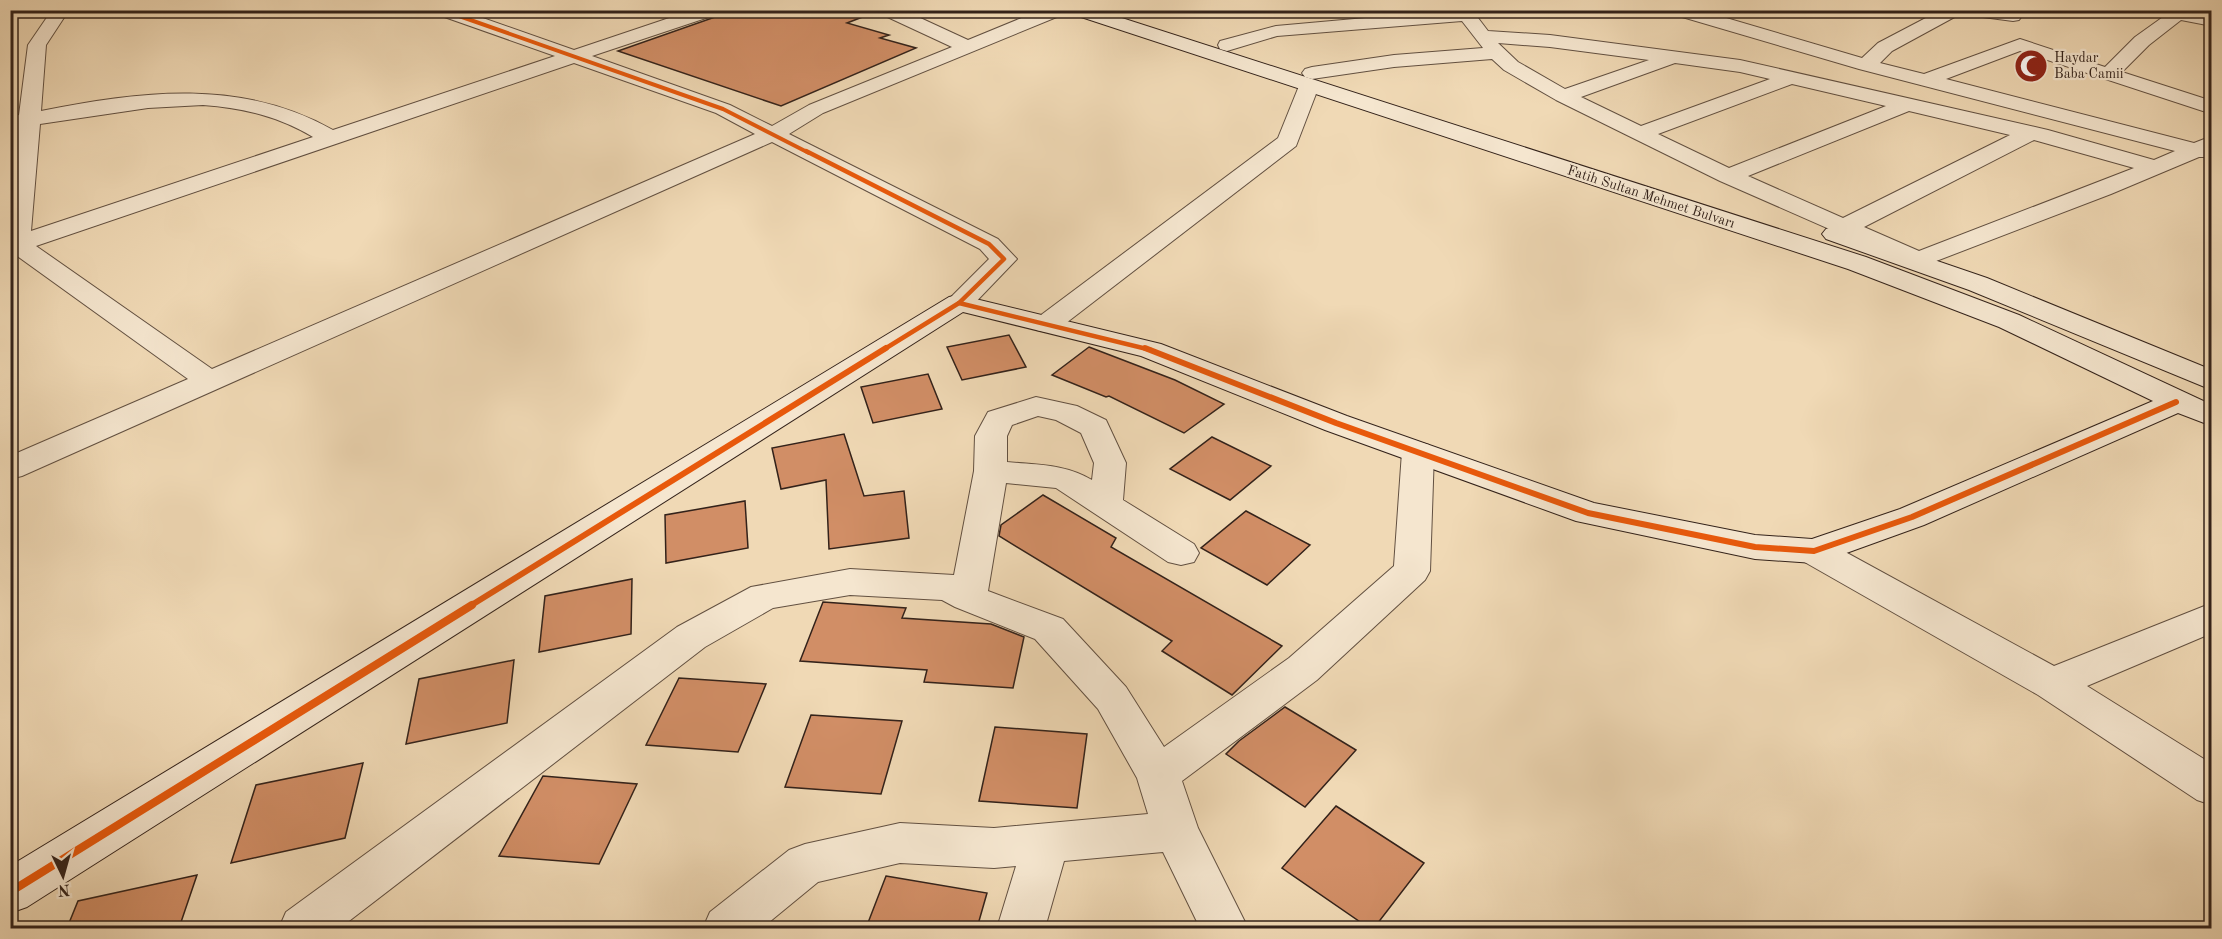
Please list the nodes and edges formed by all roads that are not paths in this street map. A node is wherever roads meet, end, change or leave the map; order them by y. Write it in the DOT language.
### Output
graph roads {
  1 [pos="61,10"];
  2 [pos="442,10"];
  3 [pos="711,10"];
  4 [pos="887,10"];
  5 [pos="1058,10"];
  6 [pos="1078,10"];
  7 [pos="1123,10"];
  8 [pos="1678,10"];
  9 [pos="1955,10"];
  10 [pos="1963,10"];
  11 [pos="2156,10"];
  12 [pos="1465,13"];
  13 [pos="2176,15"];
  14 [pos="2013,16"];
  15 [pos="2211,21"];
  16 [pos="1490,44"];
  17 [pos="1227,45"];
  18 [pos="968,47"];
  19 [pos="573,57"];
  20 [pos="1675,57"];
  21 [pos="1866,65"];
  22 [pos="2110,74"];
  23 [pos="1793,77"];
  24 [pos="1310,79"];
  25 [pos="1926,80"];
  26 [pos="1563,96"];
  27 [pos="1909,104"];
  28 [pos="2211,108"];
  29 [pos="20,122"];
  30 [pos="773,134"];
  31 [pos="1641,134"];
  32 [pos="2031,134"];
  33 [pos="331,138"];
  34 [pos="2207,148"];
  35 [pos="2155,167"];
  36 [pos="1728,176"];
  37 [pos="1844,227"];
  38 [pos="14,245"];
  39 [pos="1918,260"];
  40 [pos="959,303"];
  41 [pos="1047,324"];
  42 [pos="210,381"];
  43 [pos="2211,381"];
  44 [pos="2176,402"];
  45 [pos="2211,417"];
  46 [pos="1418,452"];
  47 [pos="10,469"];
  48 [pos="991,471"];
  49 [pos="1106,504"];
  50 [pos="1814,551"];
  51 [pos="1181,553"];
  52 [pos="968,598"];
  53 [pos="2211,617"];
  54 [pos="2052,684"];
  55 [pos="1158,775"];
  56 [pos="2211,787"];
  57 [pos="1176,831"];
  58 [pos="1046,843"];
  59 [pos="10,892"];
  60 [pos="303,928"];
  61 [pos="727,928"];
  62 [pos="1021,928"];
  63 [pos="1224,928"];
  1 -- 29 [label="street"];
  2 -- 19 [label="street"];
  3 -- 19 [label="street"];
  4 -- 18 [label="street"];
  5 -- 18 [label="street"];
  6 -- 24 [label="street, Fatih Sultan Mehmet Bulvarı"];
  7 -- 17 [label="street, Fatih Sultan Mehmet Bulvarı"];
  8 -- 21 [label="street"];
  9 -- 21 [label="street"];
  10 -- 14 [label="street"];
  11 -- 13 [label="street"];
  12 -- 16 [label="street"];
  12 -- 17 [label="street"];
  13 -- 15 [label="street"];
  13 -- 22 [label="street"];
  16 -- 20 [label="street"];
  16 -- 24 [label="street"];
  16 -- 26 [label="street"];
  17 -- 24 [label="street, Fatih Sultan Mehmet Bulvarı"];
  18 -- 30 [label="street"];
  19 -- 30 [label="street"];
  19 -- 33 [label="street"];
  20 -- 23 [label="street"];
  20 -- 26 [label="street"];
  21 -- 25 [label="street"];
  22 -- 25 [label="street"];
  22 -- 28 [label="street"];
  23 -- 27 [label="street"];
  23 -- 31 [label="street"];
  24 -- 39 [label="street, Fatih Sultan Mehmet Bulvarı"];
  24 -- 41 [label="street"];
  24 -- 44 [label="street, Fatih Sultan Mehmet Bulvarı"];
  25 -- 34 [label="street"];
  26 -- 31 [label="street"];
  27 -- 32 [label="street"];
  27 -- 36 [label="street"];
  29 -- 33 [label="street"];
  29 -- 38 [label="street"];
  30 -- 40 [label="street"];
  30 -- 42 [label="street"];
  31 -- 36 [label="street"];
  32 -- 35 [label="street"];
  32 -- 37 [label="street"];
  33 -- 38 [label="street"];
  34 -- 35 [label="street"];
  35 -- 39 [label="street"];
  36 -- 37 [label="street"];
  37 -- 39 [label="street"];
  38 -- 42 [label="street"];
  39 -- 43 [label="street"];
  40 -- 41 [label="street"];
  40 -- 59 [label="street"];
  41 -- 46 [label="street"];
  42 -- 47 [label="street"];
  44 -- 45 [label="street, Fatih Sultan Mehmet Bulvarı"];
  44 -- 50 [label="street"];
  46 -- 50 [label="street"];
  46 -- 55 [label="street"];
  48 -- 49 [label="street"];
  48 -- 49 [label="street"];
  48 -- 52 [label="street"];
  49 -- 51 [label="street"];
  50 -- 54 [label="street"];
  52 -- 55 [label="street"];
  52 -- 60 [label="street"];
  53 -- 54 [label="street"];
  54 -- 56 [label="street"];
  55 -- 57 [label="street"];
  57 -- 58 [label="street"];
  57 -- 63 [label="street"];
  58 -- 61 [label="street"];
  58 -- 62 [label="street"];
}
